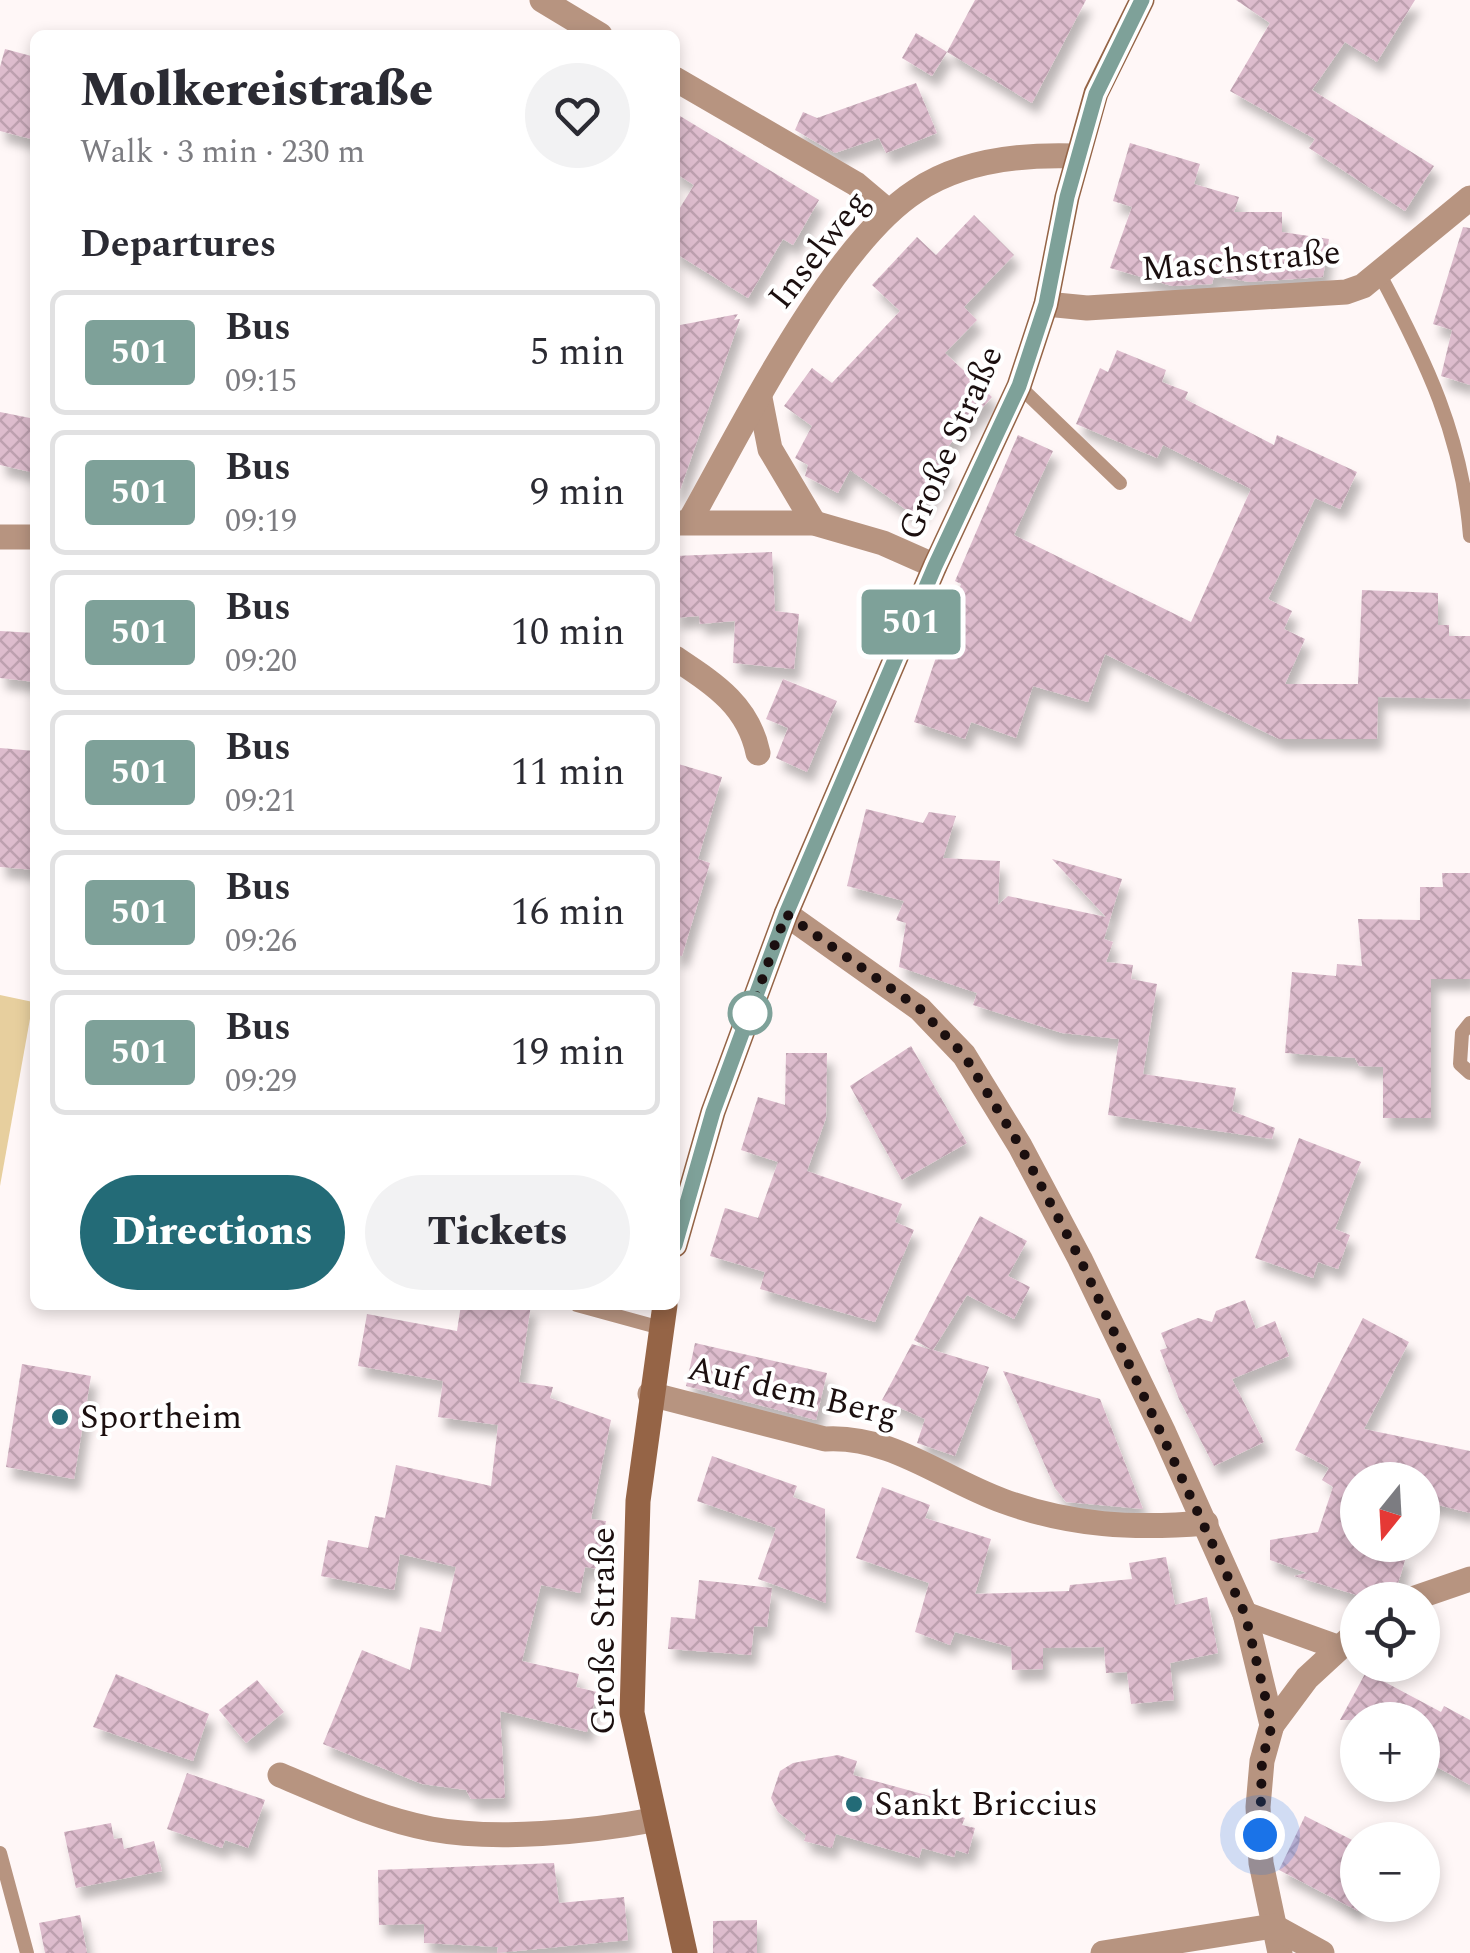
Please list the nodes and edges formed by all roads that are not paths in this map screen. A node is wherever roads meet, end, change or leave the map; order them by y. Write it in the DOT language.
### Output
graph roads {
  1 [pos="542,0"];
  2 [pos="1142,0"];
  3 [pos="592,30"];
  4 [pos="680,82"];
  5 [pos="1077,156"];
  6 [pos="1470,198"];
  7 [pos="888,211"];
  8 [pos="1379,272"];
  9 [pos="1046,304"];
  10 [pos="1019,386"];
  11 [pos="760,398"];
  12 [pos="1120,483"];
  13 [pos="682,522"];
  14 [pos="814,523"];
  15 [pos="1470,536"];
  16 [pos="0,537"];
  17 [pos="30,537"];
  18 [pos="935,566"];
  19 [pos="680,662"];
  20 [pos="758,753"];
  21 [pos="786,914"];
  22 [pos="1470,1023"];
  23 [pos="1470,1073"];
  24 [pos="680,1202"];
  25 [pos="616,1310"];
  26 [pos="663,1316"];
  27 [pos="650,1394"];
  28 [pos="1206,1524"];
  29 [pos="1470,1579"];
  30 [pos="1440,1589"];
  31 [pos="1245,1614"];
  32 [pos="1340,1637"];
  33 [pos="1340,1647"];
  34 [pos="1272,1725"];
  35 [pos="280,1775"];
  36 [pos="653,1820"];
  37 [pos="0,1853"];
  38 [pos="5,1895"];
  39 [pos="1273,1926"];
  40 [pos="27,1953"];
  41 [pos="685,1953"];
  42 [pos="1103,1953"];
  43 [pos="1280,1953"];
  44 [pos="1322,1953"];
  1 -- 3 [label="street"];
  2 -- 5 [label="main road, Große Straße"];
  4 -- 7 [label="street"];
  5 -- 7 [label="street, Inselweg"];
  5 -- 9 [label="main road, Große Straße"];
  6 -- 8 [label="street, Maschstraße"];
  7 -- 11 [label="street, Inselweg"];
  8 -- 9 [label="street, Maschstraße"];
  8 -- 15 [label="lane"];
  9 -- 10 [label="main road, Große Straße"];
  10 -- 12 [label="lane"];
  10 -- 18 [label="main road, Große Straße"];
  11 -- 13 [label="street, Inselweg"];
  11 -- 14 [label="street"];
  13 -- 14 [label="street"];
  14 -- 18 [label="street"];
  16 -- 17 [label="street"];
  18 -- 21 [label="main road, Große Straße"];
  19 -- 20 [label="street"];
  21 -- 24 [label="main road, Große Straße"];
  21 -- 28 [label="street"];
  22 -- 23 [label="lane"];
  25 -- 26 [label="lane"];
  26 -- 27 [label="main road, Große Straße"];
  27 -- 28 [label="street, Auf dem Berg"];
  27 -- 36 [label="main road, Große Straße"];
  28 -- 31 [label="street"];
  29 -- 30 [label="street"];
  31 -- 32 [label="street"];
  31 -- 34 [label="street"];
  33 -- 34 [label="street"];
  34 -- 39 [label="street"];
  35 -- 36 [label="street"];
  36 -- 41 [label="main road, Große Straße"];
  37 -- 38 [label="lane"];
  38 -- 40 [label="lane"];
  39 -- 42 [label="street"];
  39 -- 43 [label="street"];
  39 -- 44 [label="street"];
}
